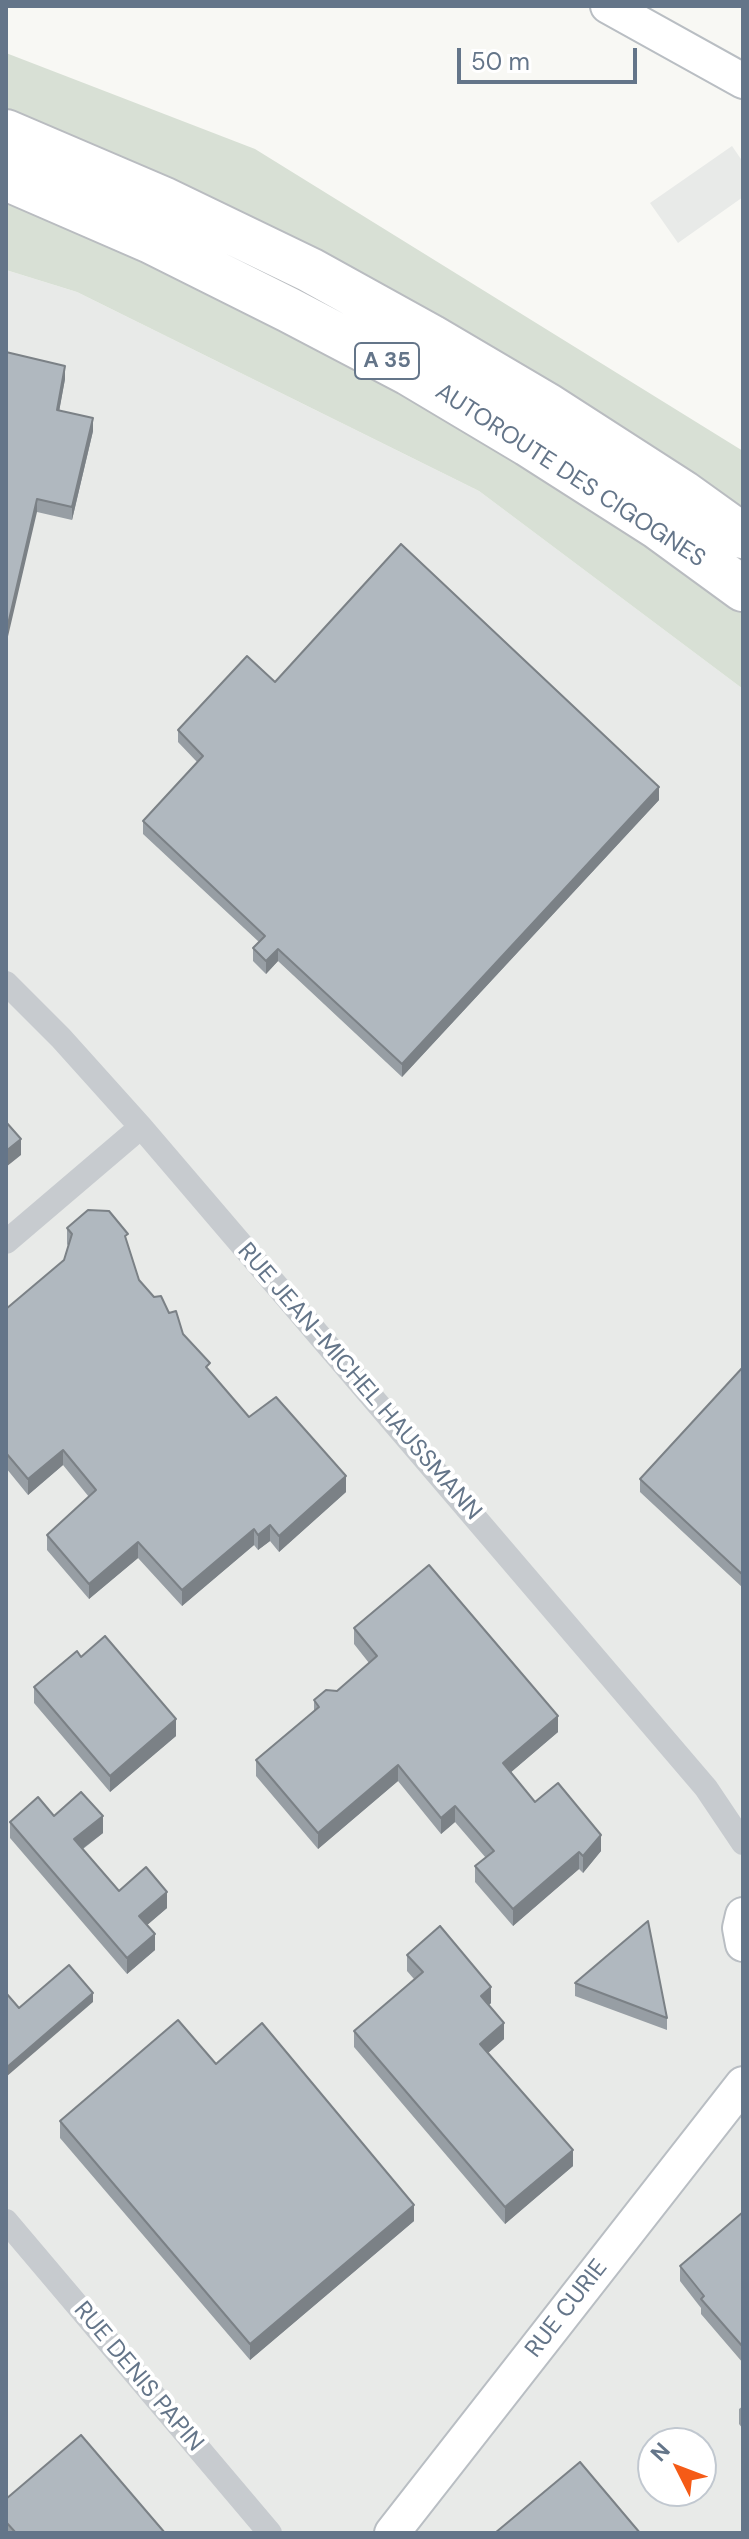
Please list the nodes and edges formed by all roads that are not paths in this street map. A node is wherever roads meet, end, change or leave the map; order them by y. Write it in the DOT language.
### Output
graph roads {
  1 [pos="608,6"];
  2 [pos="743,81"];
  3 [pos="6,132"];
  4 [pos="6,178"];
  5 [pos="743,536"];
  6 [pos="743,589"];
  7 [pos="6,983"];
  8 [pos="141,1127"];
  9 [pos="6,1242"];
  10 [pos="706,1788"];
  11 [pos="743,1809"];
  12 [pos="743,1843"];
  13 [pos="743,1915"];
  14 [pos="743,1944"];
  15 [pos="743,2084"];
  16 [pos="6,2221"];
  17 [pos="270,2533"];
  18 [pos="392,2533"];
  1 -- 2 [label="main road"];
  3 -- 5 [label="highway, AUTOROUTE DES CIGOGNES / A 35"];
  4 -- 6 [label="highway, AUTOROUTE DES CIGOGNES / A 35"];
  7 -- 8 [label="street, RUE JEAN-MICHEL HAUSSMANN"];
  8 -- 9 [label="street"];
  8 -- 10 [label="street, RUE JEAN-MICHEL HAUSSMANN"];
  10 -- 11 [label="street, RUE JEAN-MICHEL HAUSSMANN"];
  10 -- 12 [label="street, RUE JEAN-MICHEL HAUSSMANN"];
  13 -- 14 [label="main road"];
  15 -- 18 [label="main road, RUE CURIE"];
  16 -- 17 [label="street, RUE DENIS PAPIN"];
}
